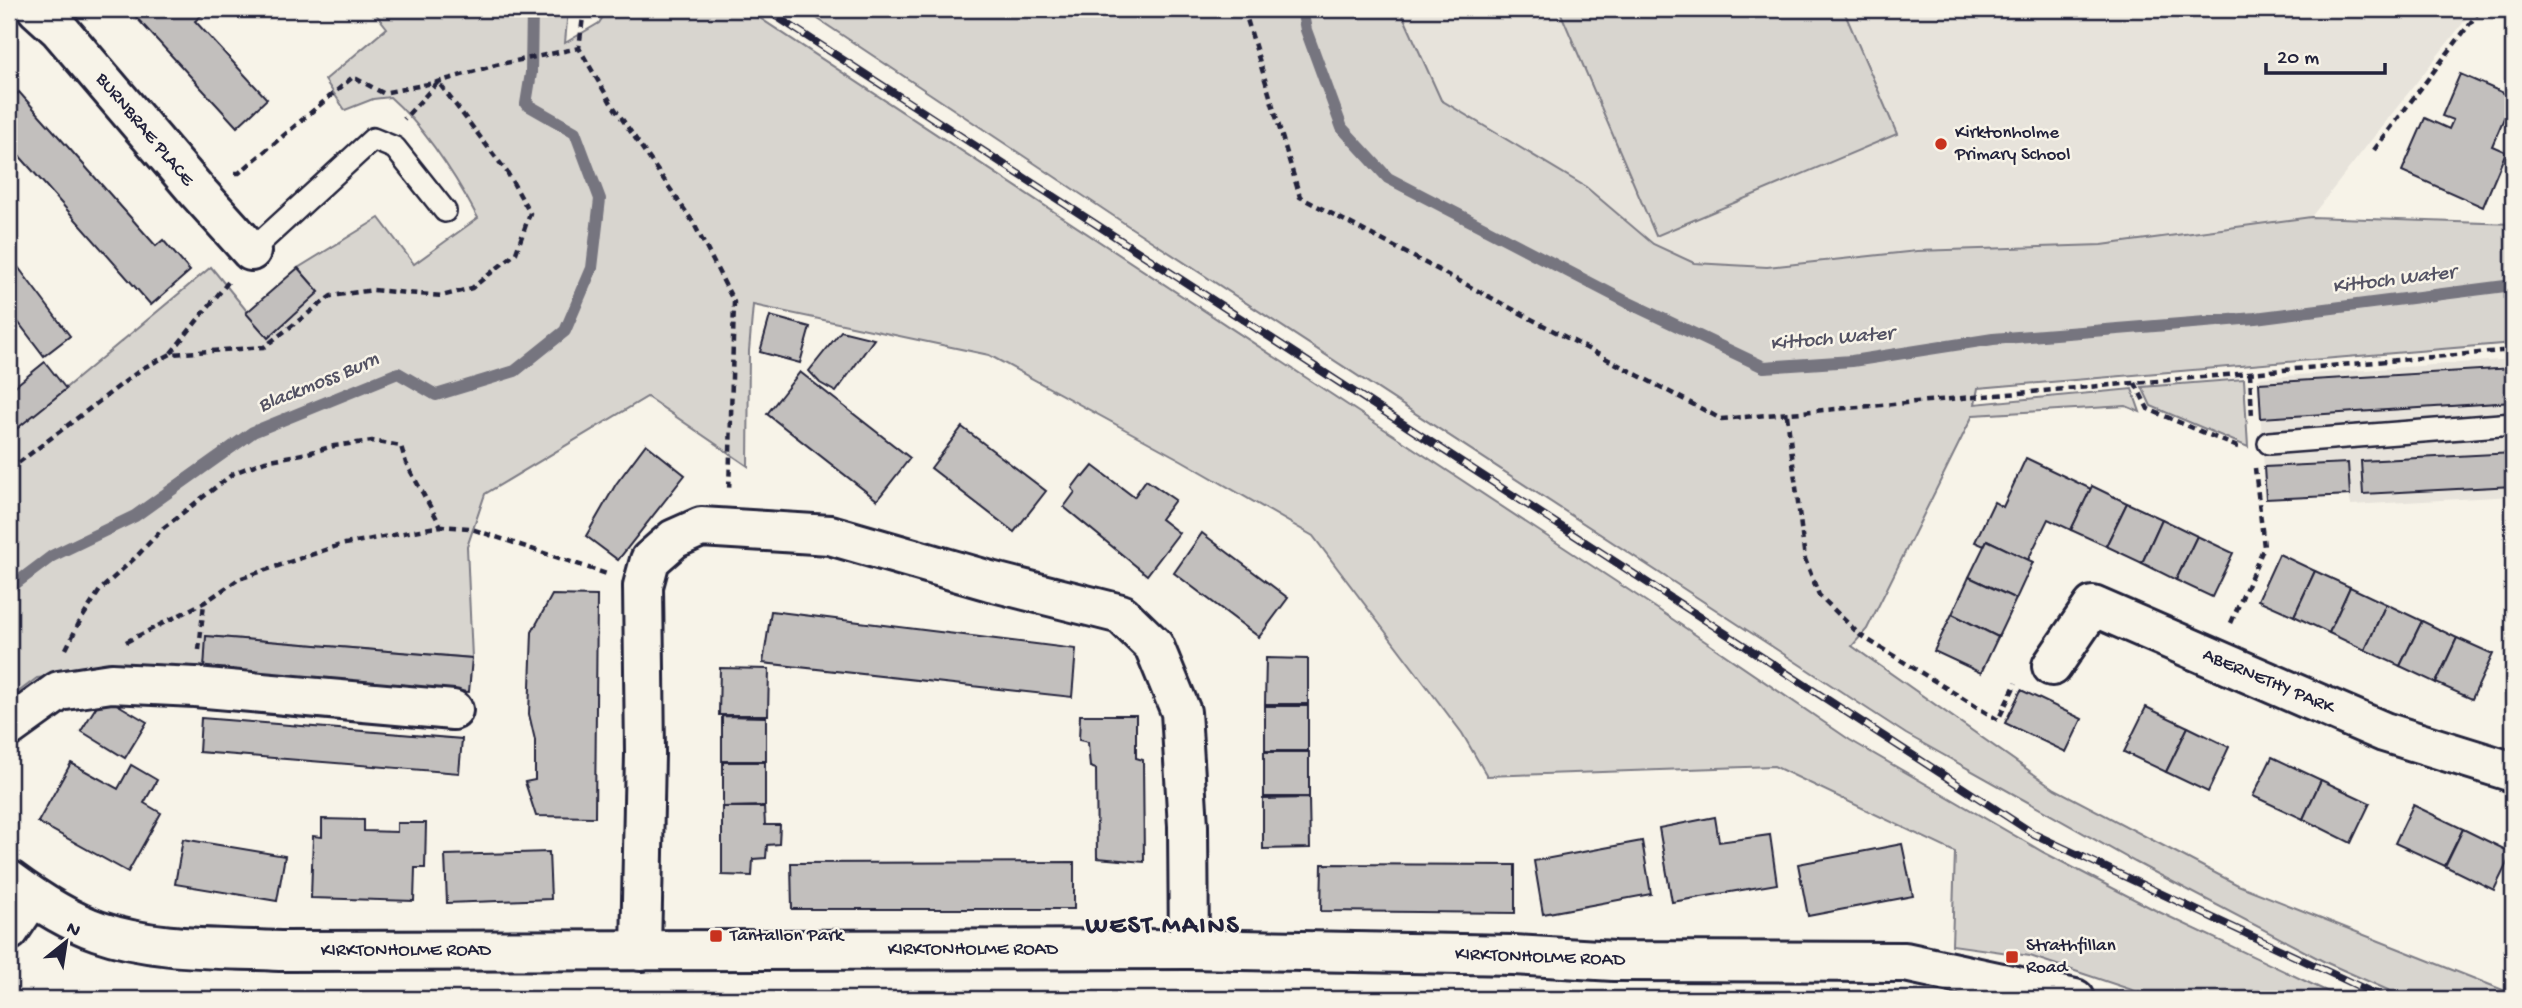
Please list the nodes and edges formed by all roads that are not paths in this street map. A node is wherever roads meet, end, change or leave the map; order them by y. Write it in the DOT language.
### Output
graph roads {
  1 [pos="37,9"];
  2 [pos="445,211"];
  3 [pos="251,251"];
  4 [pos="2513,424"];
  5 [pos="2269,443"];
  6 [pos="2052,666"];
  7 [pos="453,710"];
  8 [pos="9,727"];
  9 [pos="2513,772"];
  10 [pos="20,888"];
  11 [pos="9,931"];
  12 [pos="1189,949"];
  13 [pos="641,951"];
  14 [pos="2075,999"];
  1 -- 3 [label="street, BURNBRAE PLACE"];
  2 -- 3 [label="lane"];
  4 -- 5 [label="lane"];
  6 -- 9 [label="street, ABERNETHY PARK"];
  7 -- 8 [label="street"];
  10 -- 11 [label="street"];
  10 -- 13 [label="street, KIRKTONHOLME ROAD"];
  12 -- 13 [label="street, KIRKTONHOLME ROAD"];
  12 -- 13 [label="street"];
  12 -- 14 [label="street, KIRKTONHOLME ROAD"];
}
